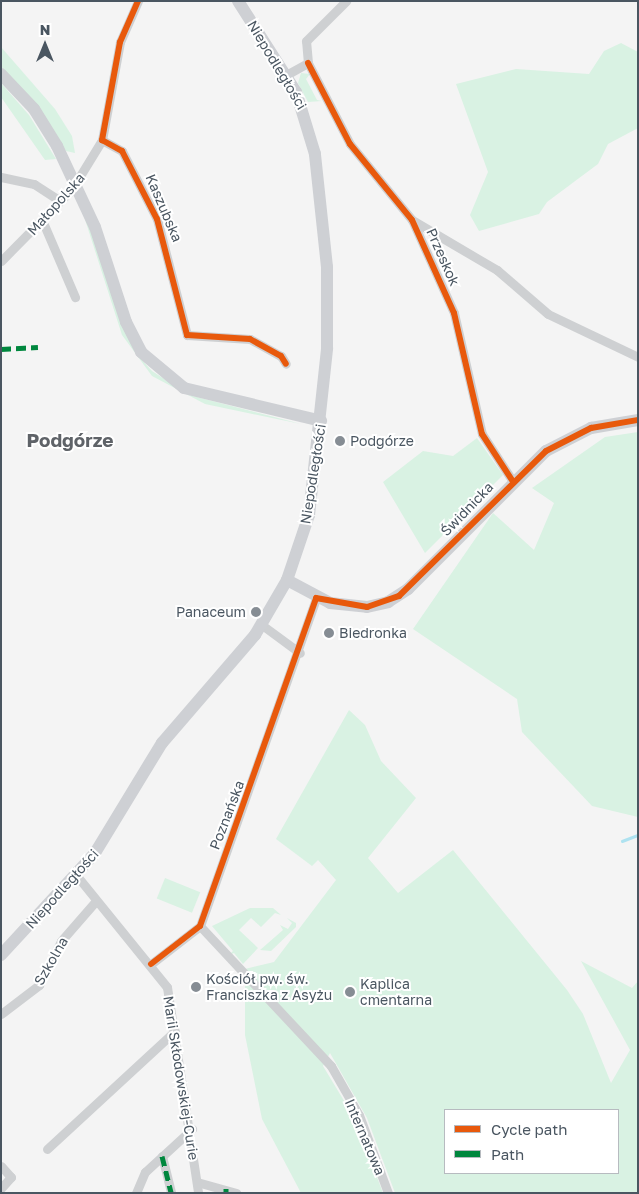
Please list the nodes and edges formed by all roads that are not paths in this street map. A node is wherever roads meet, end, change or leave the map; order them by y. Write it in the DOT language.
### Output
graph roads {
  1 [pos="138,1"];
  2 [pos="238,1"];
  3 [pos="346,1"];
  4 [pos="308,63"];
  5 [pos="1,74"];
  6 [pos="286,75"];
  7 [pos="102,140"];
  8 [pos="1,177"];
  9 [pos="76,184"];
  10 [pos="60,201"];
  11 [pos="42,220"];
  12 [pos="412,220"];
  13 [pos="1,261"];
  14 [pos="75,298"];
  15 [pos="638,358"];
  16 [pos="286,364"];
  17 [pos="638,420"];
  18 [pos="321,421"];
  19 [pos="512,480"];
  20 [pos="287,580"];
  21 [pos="316,598"];
  22 [pos="262,625"];
  23 [pos="300,652"];
  24 [pos="77,876"];
  25 [pos="95,902"];
  26 [pos="200,926"];
  27 [pos="1,955"];
  28 [pos="151,964"];
  29 [pos="1,1014"];
  30 [pos="174,1031"];
  31 [pos="192,1129"];
  32 [pos="47,1149"];
  33 [pos="162,1156"];
  34 [pos="1,1166"];
  35 [pos="197,1182"];
  36 [pos="1,1188"];
  37 [pos="226,1190"];
  38 [pos="136,1193"];
  39 [pos="171,1193"];
  40 [pos="198,1193"];
  41 [pos="236,1193"];
  42 [pos="388,1193"];
  1 -- 7 [label="street"];
  2 -- 6 [label="main road, Niepodległości"];
  3 -- 4 [label="street"];
  4 -- 6 [label="street"];
  4 -- 12 [label="street, Przeskok"];
  5 -- 9 [label="main road"];
  6 -- 18 [label="main road, Niepodległości"];
  7 -- 9 [label="street, Małopolska"];
  7 -- 16 [label="street, Kaszubska"];
  8 -- 10 [label="street"];
  9 -- 10 [label="street, Małopolska"];
  9 -- 18 [label="main road"];
  10 -- 11 [label="street, Małopolska"];
  11 -- 13 [label="street, Małopolska"];
  11 -- 14 [label="street"];
  12 -- 15 [label="street, Przeskok"];
  12 -- 19 [label="street, Przeskok"];
  17 -- 19 [label="main road, Świdnicka"];
  18 -- 20 [label="main road, Niepodległości"];
  19 -- 21 [label="main road, Świdnicka"];
  20 -- 21 [label="main road, Świdnicka"];
  20 -- 22 [label="main road, Niepodległości"];
  21 -- 23 [label="street, Poznańska"];
  22 -- 23 [label="street"];
  22 -- 24 [label="main road, Niepodległości"];
  23 -- 26 [label="street, Poznańska"];
  24 -- 25 [label="street, Marii Skłodowskiej-Curie"];
  24 -- 27 [label="main road, Niepodległości"];
  25 -- 28 [label="street, Marii Skłodowskiej-Curie"];
  25 -- 29 [label="street, Szkolna"];
  26 -- 28 [label="street"];
  26 -- 42 [label="street, Internatowa"];
  28 -- 30 [label="street, Marii Skłodowskiej-Curie"];
  30 -- 31 [label="street, Marii Skłodowskiej-Curie"];
  30 -- 32 [label="street"];
  31 -- 33 [label="street"];
  31 -- 35 [label="street, Marii Skłodowskiej-Curie"];
  33 -- 38 [label="street"];
  33 -- 39 [label="street"];
  34 -- 36 [label="street"];
  35 -- 37 [label="street"];
  35 -- 40 [label="street, Marii Skłodowskiej-Curie"];
  37 -- 41 [label="street"];
}
